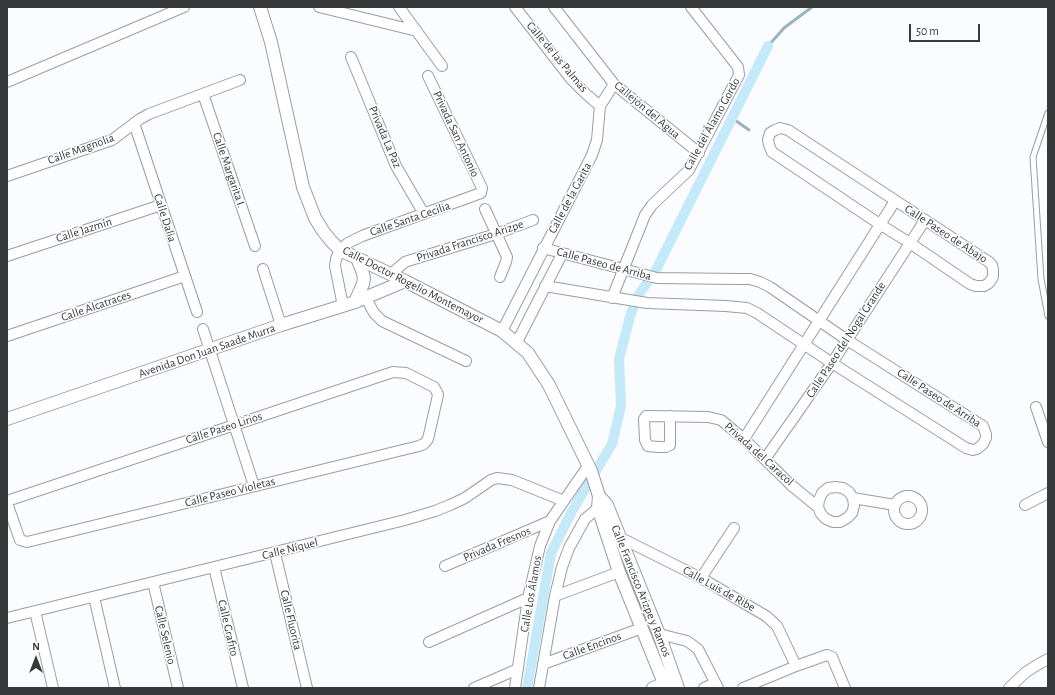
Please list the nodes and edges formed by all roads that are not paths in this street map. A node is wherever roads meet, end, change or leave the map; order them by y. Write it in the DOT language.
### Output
graph roads {
  1 [pos="184,7"];
  2 [pos="260,7"];
  3 [pos="319,7"];
  4 [pos="398,7"];
  5 [pos="515,7"];
  6 [pos="554,7"];
  7 [pos="691,7"];
  8 [pos="417,30"];
  9 [pos="351,57"];
  10 [pos="442,66"];
  11 [pos="428,76"];
  12 [pos="240,80"];
  13 [pos="7,82"];
  14 [pos="614,84"];
  15 [pos="203,94"];
  16 [pos="600,106"];
  17 [pos="1048,113"];
  18 [pos="134,123"];
  19 [pos="699,153"];
  20 [pos="7,176"];
  21 [pos="481,193"];
  22 [pos="895,201"];
  23 [pos="161,205"];
  24 [pos="485,209"];
  25 [pos="424,214"];
  26 [pos="533,220"];
  27 [pos="925,220"];
  28 [pos="881,225"];
  29 [pos="496,234"];
  30 [pos="910,243"];
  31 [pos="255,246"];
  32 [pos="543,248"];
  33 [pos="340,250"];
  34 [pos="562,254"];
  35 [pos="7,256"];
  36 [pos="357,258"];
  37 [pos="408,261"];
  38 [pos="263,270"];
  39 [pos="624,270"];
  40 [pos="391,274"];
  41 [pos="185,276"];
  42 [pos="500,277"];
  43 [pos="405,281"];
  44 [pos="545,286"];
  45 [pos="612,298"];
  46 [pos="361,300"];
  47 [pos="343,306"];
  48 [pos="197,312"];
  49 [pos="1048,316"];
  50 [pos="820,322"];
  51 [pos="281,325"];
  52 [pos="203,329"];
  53 [pos="502,331"];
  54 [pos="7,336"];
  55 [pos="847,340"];
  56 [pos="517,342"];
  57 [pos="804,345"];
  58 [pos="210,350"];
  59 [pos="466,361"];
  60 [pos="832,364"];
  61 [pos="437,392"];
  62 [pos="1036,407"];
  63 [pos="670,416"];
  64 [pos="7,419"];
  65 [pos="234,424"];
  66 [pos="744,439"];
  67 [pos="1048,442"];
  68 [pos="765,459"];
  69 [pos="589,468"];
  70 [pos="254,486"];
  71 [pos="1048,493"];
  72 [pos="853,498"];
  73 [pos="600,499"];
  74 [pos="564,501"];
  75 [pos="7,502"];
  76 [pos="894,505"];
  77 [pos="1025,505"];
  78 [pos="818,507"];
  79 [pos="550,521"];
  80 [pos="734,528"];
  81 [pos="619,537"];
  82 [pos="275,553"];
  83 [pos="445,566"];
  84 [pos="214,567"];
  85 [pos="619,572"];
  86 [pos="701,578"];
  87 [pos="153,582"];
  88 [pos="555,596"];
  89 [pos="94,597"];
  90 [pos="528,598"];
  91 [pos="35,611"];
  92 [pos="7,618"];
  93 [pos="642,628"];
  94 [pos="659,634"];
  95 [pos="429,642"];
  96 [pos="1048,659"];
  97 [pos="543,664"];
  98 [pos="796,666"];
  99 [pos="518,669"];
  100 [pos="671,685"];
  101 [pos="716,686"];
  102 [pos="53,688"];
  103 [pos="115,688"];
  104 [pos="178,688"];
  105 [pos="243,688"];
  106 [pos="307,688"];
  107 [pos="474,688"];
  108 [pos="515,688"];
  109 [pos="539,688"];
  110 [pos="653,688"];
  111 [pos="704,688"];
  112 [pos="744,688"];
  113 [pos="845,688"];
  114 [pos="1010,688"];
  1 -- 13 [label="street"];
  2 -- 33 [label="street, Calle Doctor Rogelio Montemayor"];
  3 -- 8 [label="street"];
  4 -- 8 [label="street"];
  5 -- 16 [label="street, Calle de las Palmas"];
  6 -- 14 [label="street, Callejón del Agua"];
  7 -- 19 [label="street, Calle del Álamo Gordo"];
  8 -- 10 [label="street"];
  9 -- 25 [label="street, Privada La Paz"];
  11 -- 21 [label="street, Privada San Antonio"];
  12 -- 15 [label="street, Calle Magnolia"];
  14 -- 16 [label="street, Calle de la Garita"];
  14 -- 19 [label="street, Callejón del Agua"];
  15 -- 18 [label="street, Calle Magnolia"];
  15 -- 31 [label="street, Calle Margarita I."];
  16 -- 32 [label="street, Calle de la Garita"];
  17 -- 49 [label="lane"];
  18 -- 20 [label="street, Calle Magnolia"];
  18 -- 23 [label="street, Calle Dalia"];
  19 -- 39 [label="street, Calle del Álamo Gordo"];
  21 -- 25 [label="street, Calle Santa Cecilia"];
  22 -- 27 [label="street, Calle Paseo de Abajo"];
  22 -- 28 [label="street"];
  22 -- 28 [label="street, Calle Paseo de Abajo"];
  23 -- 35 [label="street, Calle Jazmín"];
  23 -- 41 [label="street, Calle Dalia"];
  24 -- 29 [label="street"];
  25 -- 33 [label="street, Calle Santa Cecilia"];
  26 -- 29 [label="street, Privada Francisco Arizpe"];
  27 -- 30 [label="street, Calle Paseo del Nogal Grande"];
  27 -- 30 [label="street, Calle Paseo de Abajo"];
  28 -- 30 [label="street, Calle Paseo de Abajo"];
  28 -- 50 [label="street"];
  29 -- 37 [label="street, Privada Francisco Arizpe"];
  29 -- 42 [label="street"];
  30 -- 55 [label="street, Calle Paseo del Nogal Grande"];
  32 -- 34 [label="street, Calle Paseo de Arriba"];
  32 -- 53 [label="street, Calle de la Garita"];
  33 -- 36 [label="street, Calle Doctor Rogelio Montemayor"];
  33 -- 47 [label="street"];
  34 -- 39 [label="street, Calle Paseo de Arriba"];
  34 -- 44 [label="street"];
  36 -- 40 [label="street, Calle Doctor Rogelio Montemayor"];
  36 -- 46 [label="street"];
  37 -- 40 [label="street, Privada Francisco Arizpe"];
  37 -- 43 [label="street, Privada Francisco Arizpe"];
  38 -- 51 [label="street"];
  39 -- 45 [label="street, Calle del Álamo Gordo"];
  39 -- 50 [label="street, Calle Paseo de Arriba"];
  40 -- 43 [label="street, Calle Doctor Rogelio Montemayor"];
  41 -- 48 [label="street, Calle Dalia"];
  41 -- 54 [label="street, Calle Alcatraces"];
  43 -- 46 [label="street, Avenida Don Juan Saade Murra"];
  43 -- 53 [label="street, Calle Doctor Rogelio Montemayor"];
  44 -- 45 [label="street, Calle Paseo de Arriba"];
  44 -- 56 [label="street"];
  45 -- 57 [label="street, Calle Paseo de Arriba"];
  46 -- 47 [label="street, Avenida Don Juan Saade Murra"];
  46 -- 59 [label="street"];
  47 -- 51 [label="street, Avenida Don Juan Saade Murra"];
  50 -- 55 [label="street, Calle Paseo de Arriba"];
  50 -- 57 [label="street"];
  51 -- 58 [label="street, Avenida Don Juan Saade Murra"];
  52 -- 58 [label="street"];
  53 -- 56 [label="street, Calle Doctor Rogelio Montemayor"];
  55 -- 60 [label="street, Calle Paseo del Nogal Grande"];
  55 -- 60 [label="street, Calle Paseo de Arriba"];
  56 -- 69 [label="street, Calle Doctor Rogelio Montemayor"];
  57 -- 60 [label="street, Calle Paseo de Arriba"];
  57 -- 66 [label="street"];
  58 -- 64 [label="street, Avenida Don Juan Saade Murra"];
  58 -- 65 [label="street"];
  60 -- 68 [label="street, Calle Paseo del Nogal Grande"];
  61 -- 65 [label="street, Calle Paseo Lirios"];
  61 -- 70 [label="street, Calle Paseo Violetas"];
  62 -- 67 [label="street"];
  63 -- 63 [label="street, Privada del Caracol"];
  63 -- 66 [label="street, Privada del Caracol"];
  65 -- 70 [label="street"];
  65 -- 75 [label="street, Calle Paseo Lirios"];
  66 -- 68 [label="street, Privada del Caracol"];
  68 -- 78 [label="street, Privada del Caracol"];
  69 -- 73 [label="street, Calle Francisco Arizpe y Ramos"];
  69 -- 74 [label="street, Calle Los Álamos"];
  70 -- 75 [label="street, Calle Paseo Violetas"];
  71 -- 77 [label="street"];
  72 -- 76 [label="street"];
  72 -- 78 [label="street"];
  72 -- 78 [label="street, Privada del Caracol"];
  73 -- 81 [label="street, Calle Francisco Arizpe y Ramos"];
  73 -- 85 [label="street, Calle Francisco Arizpe y Ramos"];
  73 -- 88 [label="street, Calle Los Álamos"];
  74 -- 79 [label="street, Calle Los Álamos"];
  74 -- 82 [label="street, Calle Níquel"];
  79 -- 83 [label="street, Privada Fresnos"];
  79 -- 90 [label="street, Calle Los Álamos"];
  80 -- 86 [label="street"];
  81 -- 86 [label="street, Calle Luis de Ribe"];
  81 -- 94 [label="street, Calle Francisco Arizpe y Ramos"];
  82 -- 84 [label="street, Calle Níquel"];
  82 -- 106 [label="street, Calle Fluorita"];
  84 -- 87 [label="street, Calle Níquel"];
  84 -- 105 [label="street, Calle Grafito"];
  85 -- 88 [label="street"];
  85 -- 93 [label="street, Calle Francisco Arizpe y Ramos"];
  86 -- 98 [label="street, Calle Luis de Ribe"];
  87 -- 89 [label="street, Calle Níquel"];
  87 -- 104 [label="street, Calle Selenio"];
  88 -- 97 [label="street, Calle Los Álamos"];
  89 -- 91 [label="street, Calle Níquel"];
  89 -- 103 [label="street"];
  90 -- 95 [label="street"];
  90 -- 99 [label="street, Calle Los Álamos"];
  91 -- 92 [label="street, Calle Níquel"];
  91 -- 102 [label="street"];
  93 -- 97 [label="street, Calle Encinos"];
  93 -- 100 [label="street, Calle Francisco Arizpe y Ramos"];
  94 -- 100 [label="street, Calle Francisco Arizpe y Ramos"];
  94 -- 101 [label="street"];
  96 -- 114 [label="street"];
  97 -- 109 [label="street, Calle Los Álamos"];
  98 -- 112 [label="street"];
  98 -- 113 [label="street"];
  99 -- 107 [label="street"];
  99 -- 108 [label="street, Calle Los Álamos"];
  100 -- 110 [label="street"];
  101 -- 111 [label="street"];
}
